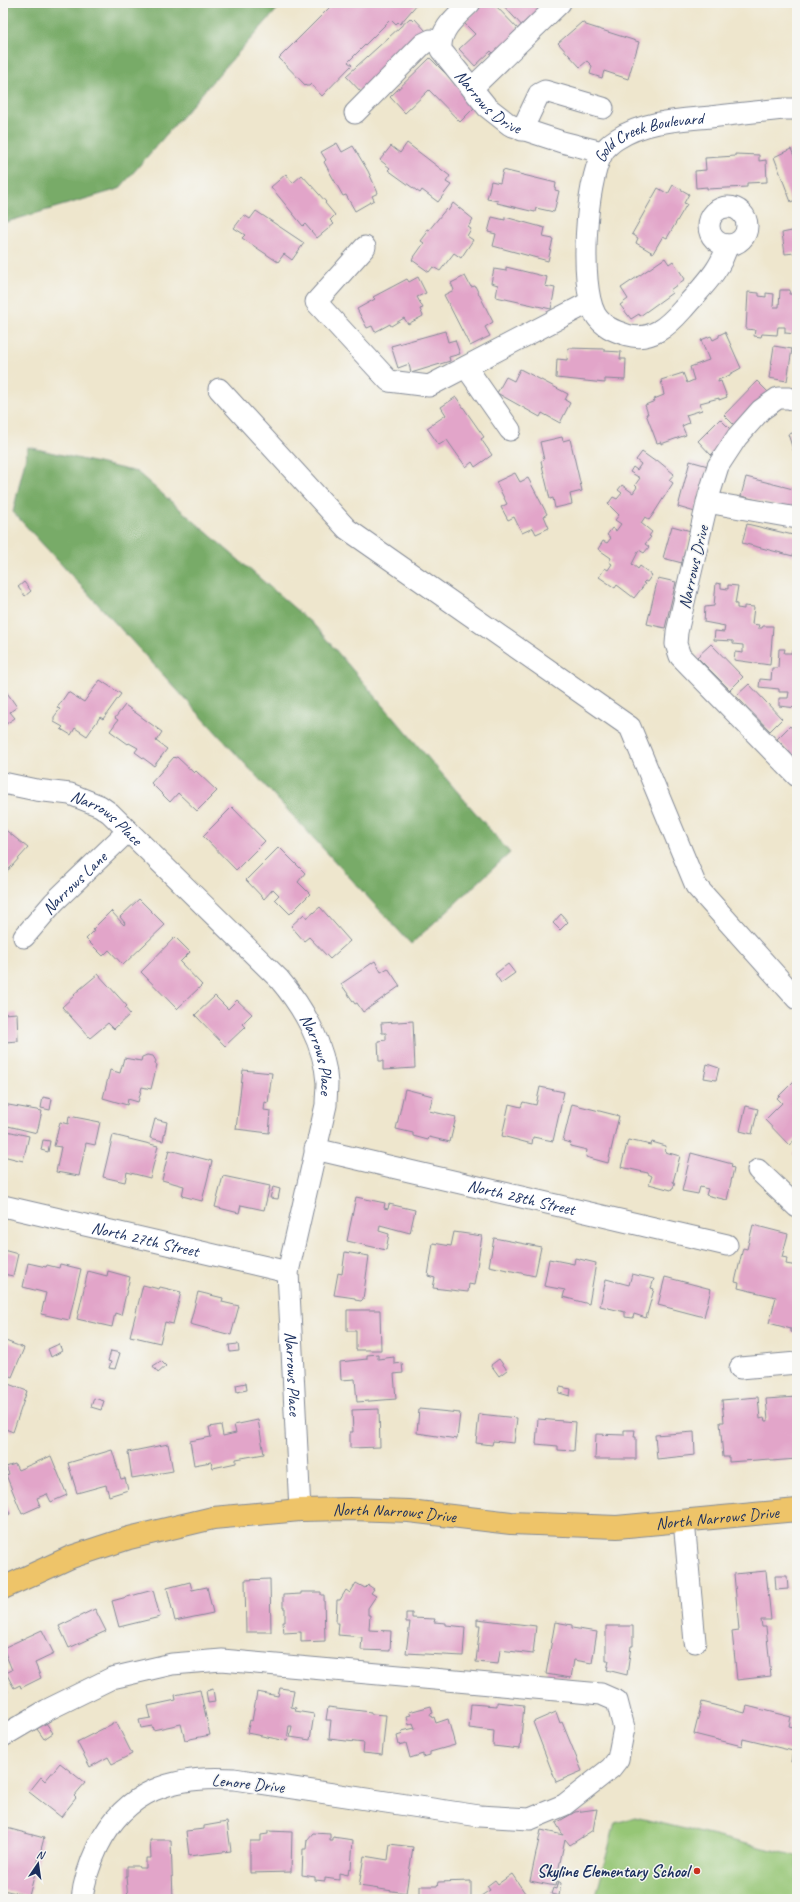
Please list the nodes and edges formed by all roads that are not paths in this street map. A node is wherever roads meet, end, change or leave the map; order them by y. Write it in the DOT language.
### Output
graph roads {
  1 [pos="470,3"];
  2 [pos="560,3"];
  3 [pos="440,43"];
  4 [pos="472,88"];
  5 [pos="603,108"];
  6 [pos="797,109"];
  7 [pos="355,113"];
  8 [pos="522,130"];
  9 [pos="602,152"];
  10 [pos="727,245"];
  11 [pos="365,247"];
  12 [pos="590,302"];
  13 [pos="466,366"];
  14 [pos="219,389"];
  15 [pos="797,401"];
  16 [pos="510,430"];
  17 [pos="708,502"];
  18 [pos="797,518"];
  19 [pos="797,776"];
  20 [pos="3,783"];
  21 [pos="128,831"];
  22 [pos="24,937"];
  23 [pos="797,999"];
  24 [pos="315,1149"];
  25 [pos="758,1170"];
  26 [pos="3,1206"];
  27 [pos="797,1207"];
  28 [pos="727,1245"];
  29 [pos="288,1272"];
  30 [pos="797,1363"];
  31 [pos="740,1368"];
  32 [pos="300,1510"];
  33 [pos="797,1510"];
  34 [pos="684,1521"];
  35 [pos="3,1588"];
  36 [pos="695,1642"];
  37 [pos="3,1736"];
  38 [pos="82,1899"];
  1 -- 3 [label="street"];
  2 -- 4 [label="street"];
  3 -- 4 [label="street, Narrows Drive"];
  3 -- 7 [label="street"];
  4 -- 8 [label="street, Narrows Drive"];
  5 -- 8 [label="street"];
  6 -- 9 [label="street, Gold Creek Boulevard"];
  8 -- 9 [label="street, Narrows Drive"];
  9 -- 12 [label="street, Gold Creek Boulevard"];
  10 -- 12 [label="street, Gold Creek Boulevard"];
  11 -- 13 [label="street"];
  12 -- 13 [label="street"];
  13 -- 16 [label="street"];
  14 -- 23 [label="street"];
  15 -- 17 [label="street, Narrows Drive"];
  17 -- 18 [label="street"];
  17 -- 19 [label="street, Narrows Drive"];
  20 -- 21 [label="street, Narrows Place"];
  21 -- 22 [label="street, Narrows Lane"];
  21 -- 24 [label="street, Narrows Place"];
  24 -- 28 [label="street, North 28th Street"];
  24 -- 29 [label="street, Narrows Place"];
  25 -- 27 [label="street"];
  26 -- 29 [label="street, North 27th Street"];
  29 -- 32 [label="street, Narrows Place"];
  30 -- 31 [label="street"];
  32 -- 34 [label="main road, North Narrows Drive"];
  32 -- 35 [label="main road, North Narrows Drive"];
  33 -- 34 [label="main road, North Narrows Drive"];
  34 -- 36 [label="street"];
  37 -- 38 [label="street, Lenore Drive"];
}
